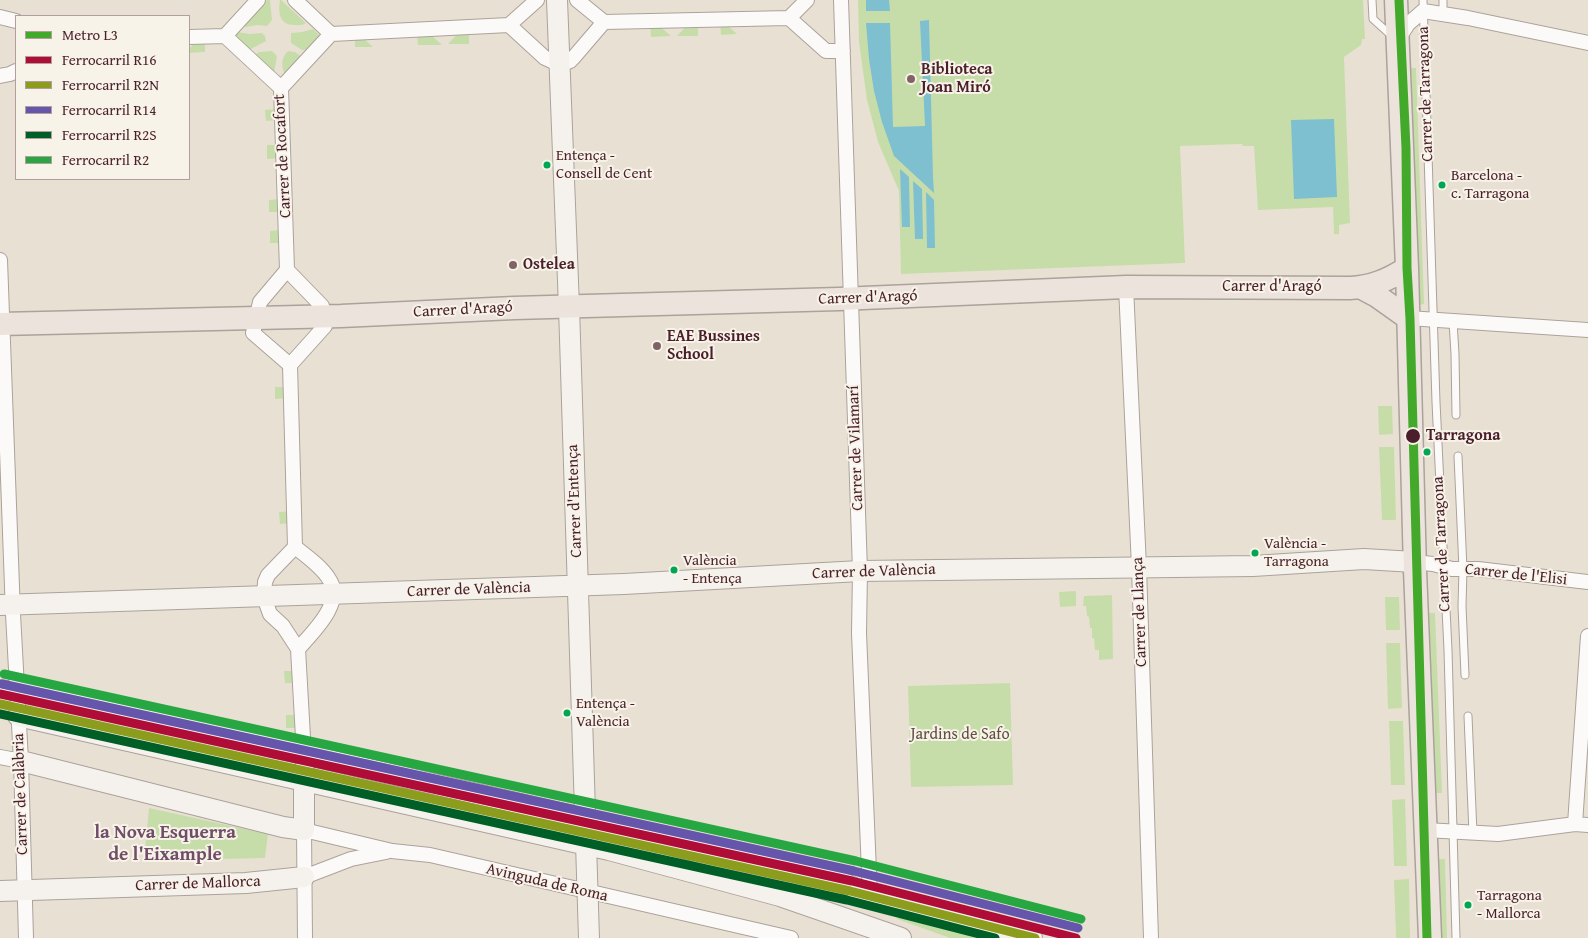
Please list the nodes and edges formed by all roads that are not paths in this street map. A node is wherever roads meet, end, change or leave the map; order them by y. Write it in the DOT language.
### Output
graph roads {
  1 [pos="258,0"];
  2 [pos="537,0"];
  3 [pos="557,0"];
  4 [pos="577,0"];
  5 [pos="807,0"];
  6 [pos="841,0"];
  7 [pos="1372,0"];
  8 [pos="1396,0"];
  9 [pos="300,4"];
  10 [pos="1423,6"];
  11 [pos="1443,7"];
  12 [pos="0,17"];
  13 [pos="789,18"];
  14 [pos="15,21"];
  15 [pos="604,22"];
  16 [pos="509,25"];
  17 [pos="331,34"];
  18 [pos="225,36"];
  19 [pos="190,37"];
  20 [pos="1397,41"];
  21 [pos="1588,43"];
  22 [pos="842,50"];
  23 [pos="567,61"];
  24 [pos="15,72"];
  25 [pos="0,76"];
  26 [pos="281,88"];
  27 [pos="0,260"];
  28 [pos="1406,268"];
  29 [pos="287,270"];
  30 [pos="1126,287"];
  31 [pos="1360,287"];
  32 [pos="851,298"];
  33 [pos="569,307"];
  34 [pos="324,316"];
  35 [pos="256,318"];
  36 [pos="1408,318"];
  37 [pos="1434,320"];
  38 [pos="1452,321"];
  39 [pos="1,324"];
  40 [pos="1588,330"];
  41 [pos="290,365"];
  42 [pos="1456,415"];
  43 [pos="1458,456"];
  44 [pos="295,547"];
  45 [pos="1414,562"];
  46 [pos="1443,566"];
  47 [pos="1139,567"];
  48 [pos="1463,569"];
  49 [pos="860,570"];
  50 [pos="1588,582"];
  51 [pos="578,586"];
  52 [pos="333,594"];
  53 [pos="6,605"];
  54 [pos="267,605"];
  55 [pos="1588,636"];
  56 [pos="298,649"];
  57 [pos="1465,676"];
  58 [pos="8,689"];
  59 [pos="18,716"];
  60 [pos="1468,716"];
  61 [pos="304,755"];
  62 [pos="0,757"];
  63 [pos="20,761"];
  64 [pos="304,782"];
  65 [pos="585,818"];
  66 [pos="1581,825"];
  67 [pos="304,830"];
  68 [pos="1425,830"];
  69 [pos="1453,832"];
  70 [pos="1472,833"];
  71 [pos="586,846"];
  72 [pos="392,851"];
  73 [pos="304,877"];
  74 [pos="0,891"];
  75 [pos="25,891"];
  76 [pos="588,892"];
  77 [pos="870,896"];
  78 [pos="872,933"];
  79 [pos="26,938"];
  80 [pos="305,938"];
  81 [pos="589,938"];
  82 [pos="791,938"];
  83 [pos="901,938"];
  84 [pos="1032,938"];
  85 [pos="1152,938"];
  86 [pos="1430,938"];
  87 [pos="1456,938"];
  1 -- 18 [label="street"];
  2 -- 16 [label="street"];
  3 -- 23 [label="street, Carrer d'Entença"];
  4 -- 15 [label="street"];
  5 -- 13 [label="street"];
  6 -- 22 [label="street, Carrer de Vilamarí"];
  7 -- 20 [label="lane"];
  8 -- 20 [label="main road, Carrer de Tarragona"];
  9 -- 17 [label="street"];
  10 -- 11 [label="street"];
  10 -- 20 [label="street"];
  10 -- 37 [label="lane, Carrer de Tarragona"];
  11 -- 21 [label="street"];
  12 -- 14 [label="street"];
  13 -- 15 [label="street"];
  13 -- 22 [label="street"];
  15 -- 23 [label="street"];
  16 -- 17 [label="street"];
  16 -- 23 [label="street"];
  17 -- 26 [label="street"];
  18 -- 19 [label="street"];
  18 -- 26 [label="street, Carrer de Rocafort"];
  20 -- 28 [label="main road, Carrer de Tarragona"];
  22 -- 32 [label="street, Carrer de Vilamarí"];
  23 -- 33 [label="street, Carrer d'Entença"];
  24 -- 25 [label="street"];
  26 -- 29 [label="street, Carrer de Rocafort"];
  27 -- 39 [label="street, Carrer de Calàbria"];
  28 -- 31 [label="main road, Carrer d'Aragó"];
  28 -- 36 [label="main road, Carrer de Tarragona"];
  29 -- 34 [label="street"];
  29 -- 35 [label="street"];
  30 -- 31 [label="main road, Carrer d'Aragó"];
  30 -- 32 [label="main road, Carrer d'Aragó"];
  30 -- 47 [label="street, Carrer de Llança"];
  31 -- 36 [label="main road"];
  32 -- 33 [label="main road, Carrer d'Aragó"];
  32 -- 49 [label="street, Carrer de Vilamarí"];
  33 -- 34 [label="main road, Carrer d'Aragó"];
  33 -- 51 [label="street, Carrer d'Entença"];
  34 -- 35 [label="main road, Carrer d'Aragó"];
  34 -- 41 [label="street"];
  35 -- 39 [label="main road, Carrer d'Aragó"];
  35 -- 41 [label="street"];
  36 -- 37 [label="street"];
  36 -- 45 [label="main road, Carrer de Tarragona"];
  37 -- 38 [label="street"];
  37 -- 46 [label="lane, Carrer de Tarragona"];
  38 -- 40 [label="street"];
  38 -- 42 [label="lane"];
  39 -- 53 [label="street, Carrer de Calàbria"];
  41 -- 44 [label="street"];
  43 -- 48 [label="lane"];
  44 -- 52 [label="street"];
  44 -- 54 [label="street"];
  45 -- 46 [label="street, Carrer de l'Elisi"];
  45 -- 47 [label="street, Carrer de València"];
  45 -- 68 [label="main road, Carrer de Tarragona"];
  46 -- 48 [label="street, Carrer de l'Elisi"];
  46 -- 69 [label="lane, Carrer de Tarragona"];
  47 -- 49 [label="street, Carrer de València"];
  47 -- 85 [label="street, Carrer de Llança"];
  48 -- 50 [label="street, Carrer de l'Elisi"];
  48 -- 57 [label="lane"];
  49 -- 51 [label="street, Carrer de València"];
  49 -- 77 [label="street, Carrer de Vilamarí"];
  51 -- 52 [label="street, Carrer de València"];
  51 -- 65 [label="street, Carrer d'Entença"];
  52 -- 54 [label="street, Carrer de València"];
  52 -- 56 [label="street"];
  53 -- 54 [label="street, Carrer de València"];
  53 -- 58 [label="street, Carrer de Calàbria"];
  54 -- 56 [label="street"];
  55 -- 66 [label="street"];
  56 -- 61 [label="street"];
  58 -- 59 [label="street, Carrer de Calàbria"];
  58 -- 61 [label="street"];
  59 -- 63 [label="street, Carrer de Calàbria"];
  59 -- 64 [label="street"];
  60 -- 70 [label="lane"];
  61 -- 64 [label="street"];
  61 -- 65 [label="street"];
  62 -- 63 [label="street"];
  63 -- 67 [label="street"];
  63 -- 75 [label="street, Carrer de Calàbria"];
  64 -- 67 [label="street"];
  64 -- 71 [label="street"];
  65 -- 71 [label="street, Carrer d'Entença"];
  65 -- 77 [label="street"];
  66 -- 70 [label="street"];
  67 -- 72 [label="street, Avinguda de Roma"];
  67 -- 73 [label="street"];
  68 -- 69 [label="street"];
  68 -- 86 [label="main road, Carrer de Tarragona"];
  69 -- 70 [label="street"];
  69 -- 87 [label="lane, Carrer de Tarragona"];
  71 -- 76 [label="street, Carrer d'Entença"];
  71 -- 78 [label="street"];
  72 -- 73 [label="street, Carrer de Mallorca"];
  72 -- 76 [label="street, Avinguda de Roma"];
  73 -- 75 [label="street, Carrer de Mallorca"];
  73 -- 80 [label="street"];
  74 -- 75 [label="street, Carrer de Mallorca"];
  75 -- 79 [label="street, Carrer de Calàbria"];
  76 -- 81 [label="street, Carrer d'Entença"];
  76 -- 82 [label="street, Avinguda de Roma"];
  77 -- 78 [label="street"];
  77 -- 84 [label="street"];
  78 -- 83 [label="street"];
}
